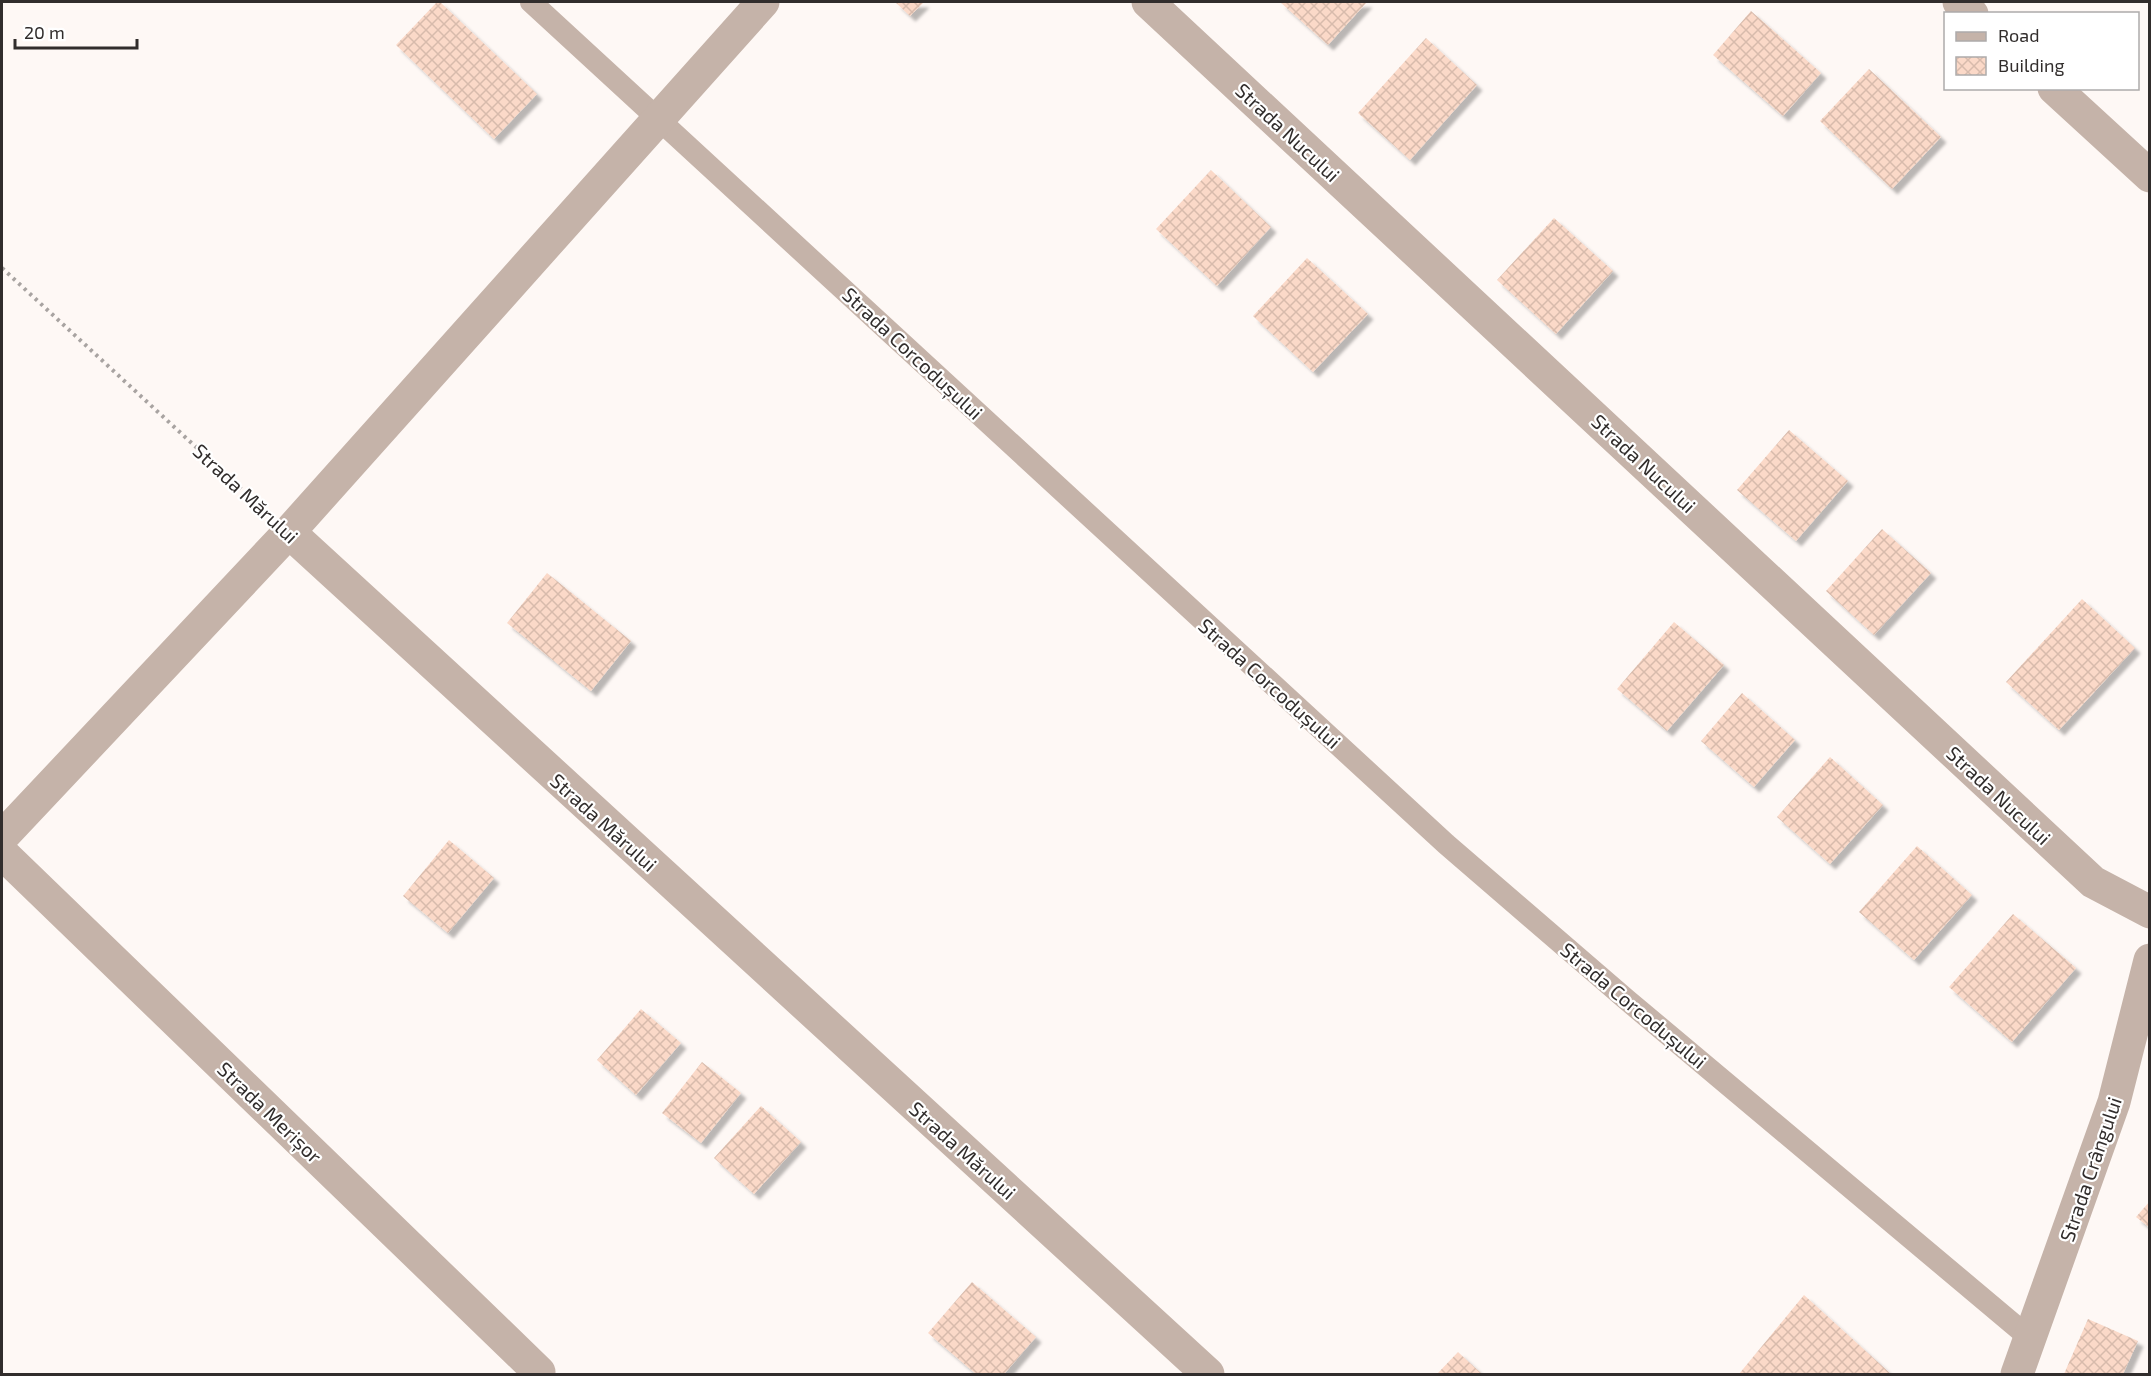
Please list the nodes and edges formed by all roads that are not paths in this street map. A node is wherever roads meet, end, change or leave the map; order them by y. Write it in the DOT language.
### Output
graph roads {
  1 [pos="531,2"];
  2 [pos="763,2"];
  3 [pos="1148,2"];
  4 [pos="2056,90"];
  5 [pos="658,117"];
  6 [pos="2150,176"];
  7 [pos="289,532"];
  8 [pos="2,837"];
  9 [pos="2,853"];
  10 [pos="2150,912"];
  11 [pos="2150,960"];
  12 [pos="2031,1339"];
  13 [pos="539,1372"];
  14 [pos="1208,1374"];
  15 [pos="2017,1374"];
  1 -- 5 [label="lane, Strada Corcodușului"];
  2 -- 5 [label="street"];
  3 -- 10 [label="street, Strada Nucului"];
  4 -- 6 [label="street"];
  5 -- 7 [label="street"];
  5 -- 12 [label="lane, Strada Corcodușului"];
  7 -- 8 [label="street"];
  7 -- 14 [label="street, Strada Mărului"];
  9 -- 13 [label="street, Strada Merișor"];
  11 -- 12 [label="street, Strada Crângului"];
  12 -- 15 [label="street, Strada Crângului"];
}
